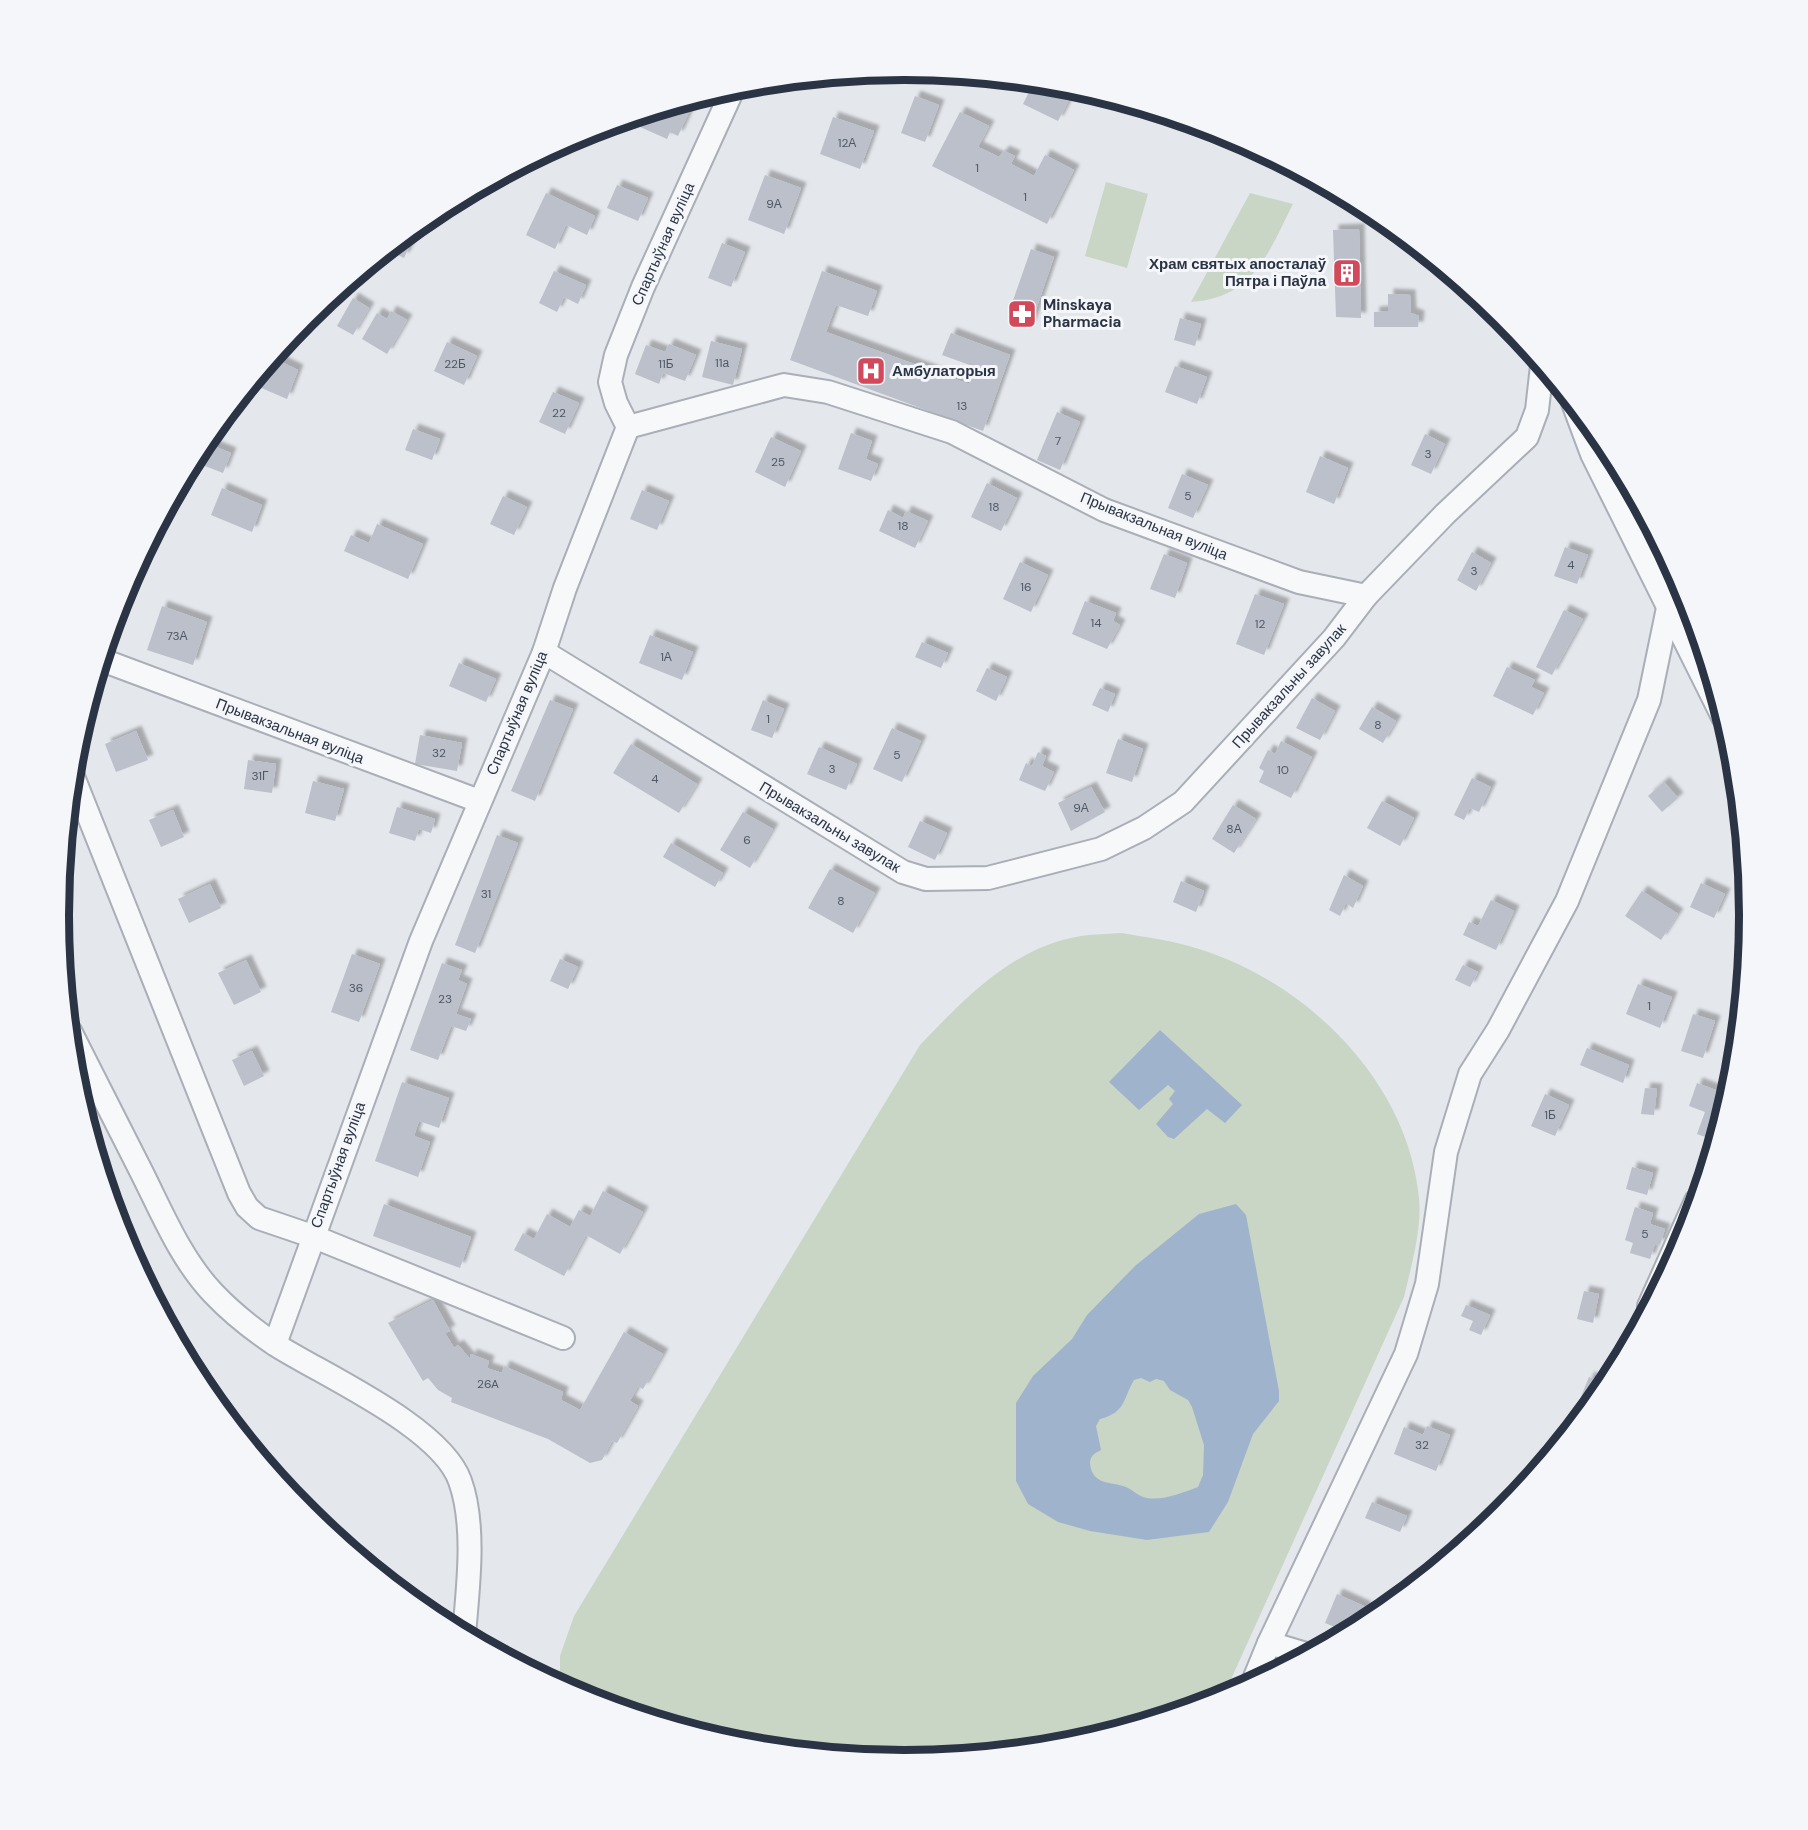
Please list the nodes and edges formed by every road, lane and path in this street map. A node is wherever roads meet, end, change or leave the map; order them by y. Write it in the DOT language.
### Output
graph roads {
  1 [pos="729,99"];
  2 [pos="1541,375"];
  3 [pos="628,427"];
  4 [pos="1583,430"];
  5 [pos="1366,596"];
  6 [pos="1668,608"];
  7 [pos="544,652"];
  8 [pos="108,662"];
  9 [pos="1706,684"];
  10 [pos="79,791"];
  11 [pos="479,801"];
  12 [pos="81,1052"];
  13 [pos="312,1236"];
  14 [pos="563,1338"];
  15 [pos="274,1344"];
  16 [pos="465,1625"];
  17 [pos="1269,1643"];
  18 [pos="1297,1651"];
  19 [pos="1258,1671"];
  1 -- 3 [label="street, Спартыўная вуліца"];
  2 -- 5 [label="street"];
  3 -- 5 [label="street, Прывакзальная вуліца"];
  3 -- 7 [label="street, Спартыўная вуліца"];
  4 -- 6 [label="street"];
  5 -- 7 [label="street, Прывакзальны завулак"];
  6 -- 9 [label="street"];
  6 -- 17 [label="street"];
  7 -- 11 [label="street, Спартыўная вуліца"];
  8 -- 11 [label="street, Прывакзальная вуліца"];
  10 -- 13 [label="street"];
  11 -- 13 [label="street, Спартыўная вуліца"];
  12 -- 15 [label="street"];
  13 -- 14 [label="street"];
  13 -- 15 [label="street, Спартыўная вуліца"];
  15 -- 16 [label="street"];
  17 -- 18 [label="street"];
  17 -- 19 [label="street"];
}
